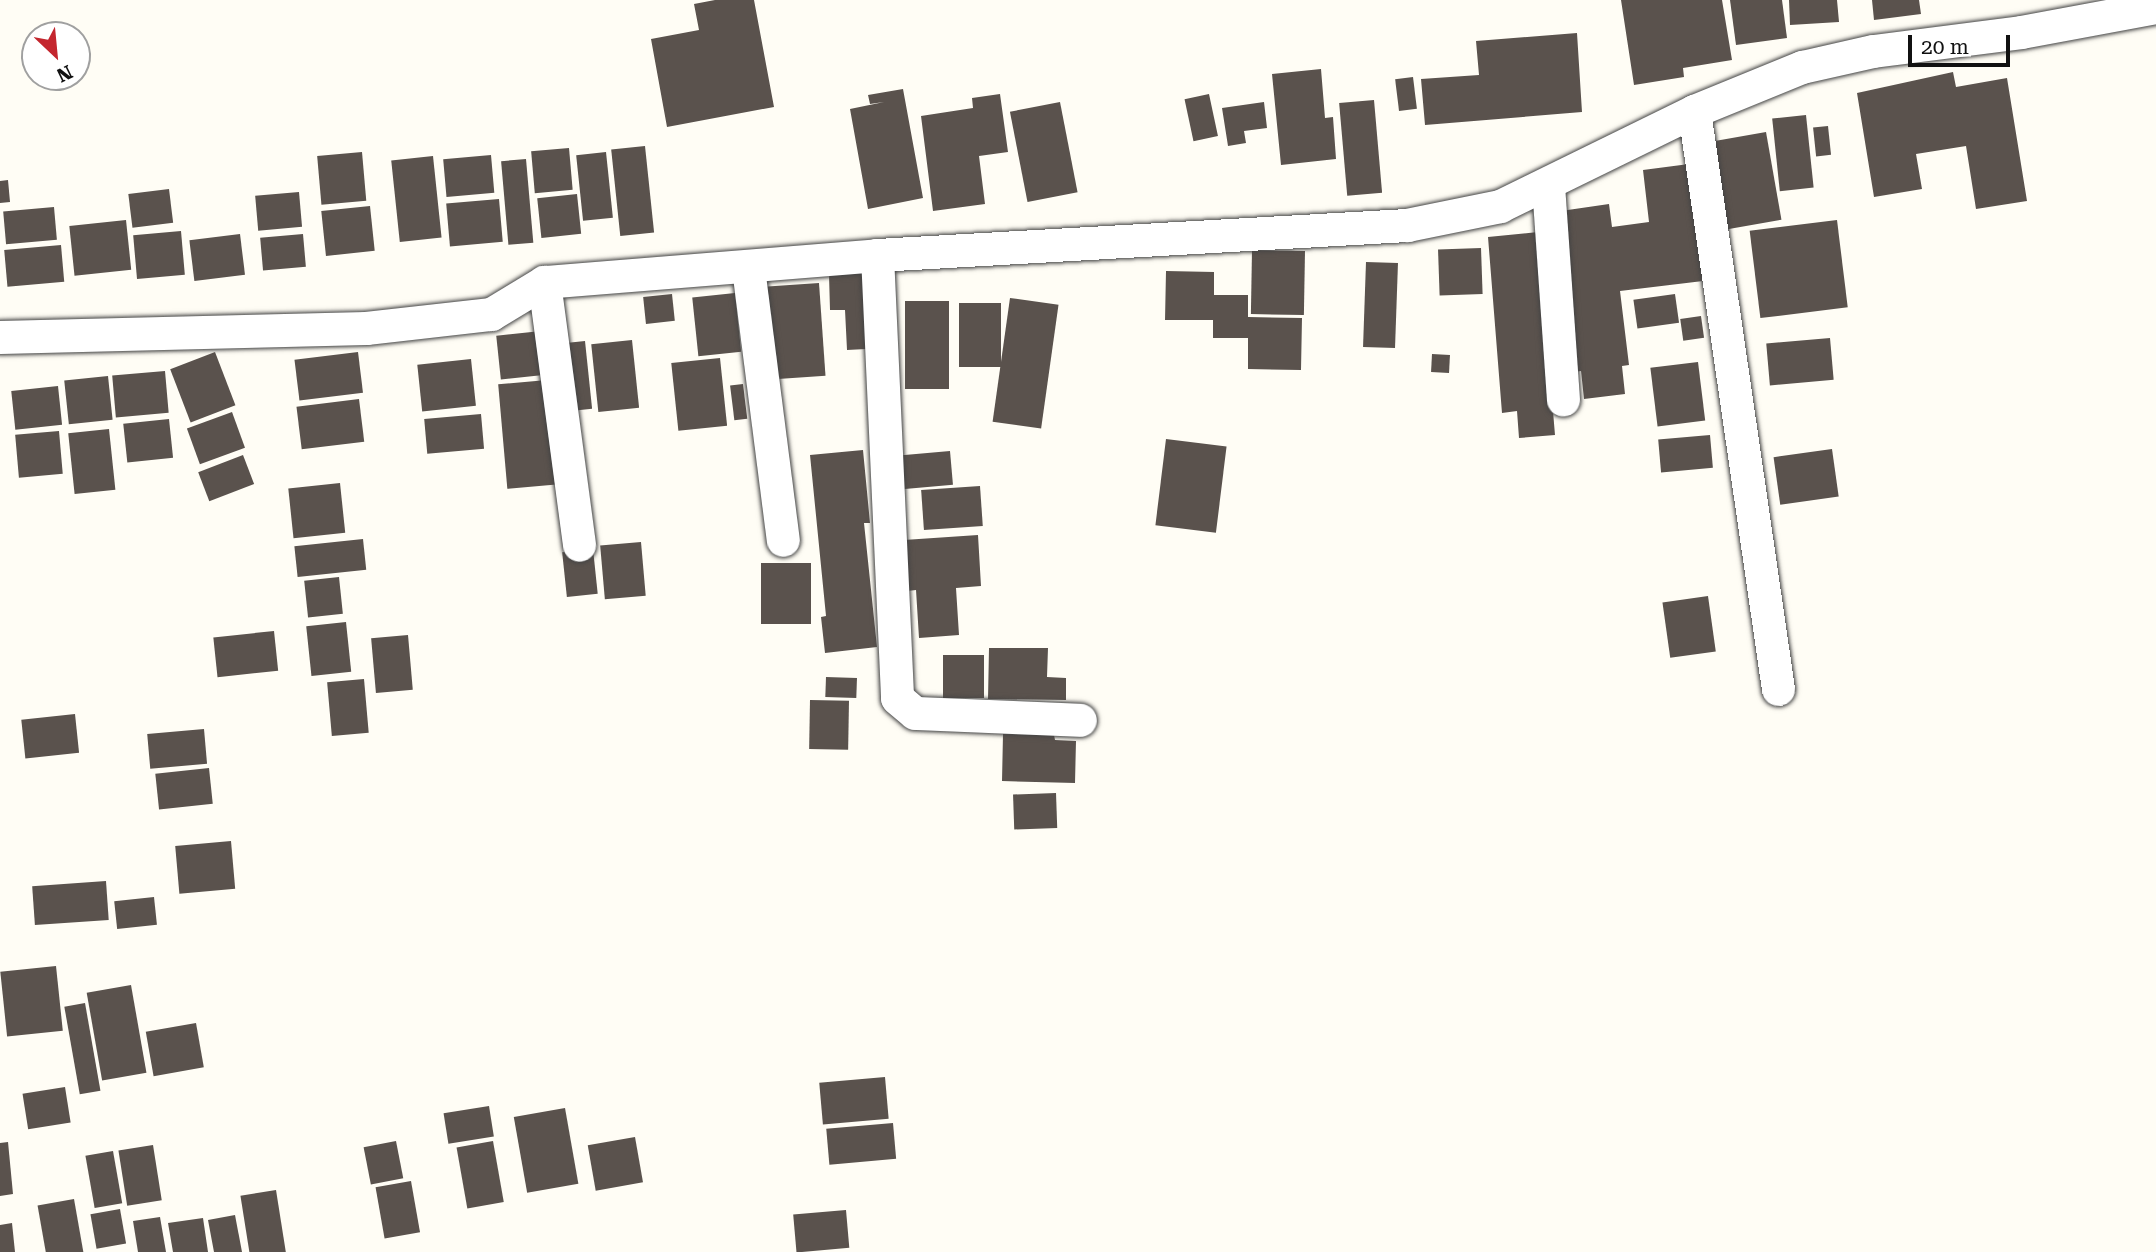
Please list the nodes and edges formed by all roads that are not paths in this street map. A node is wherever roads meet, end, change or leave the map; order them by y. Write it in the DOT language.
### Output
graph roads {
  1 [pos="2156,7"];
  2 [pos="1694,111"];
  3 [pos="1548,185"];
  4 [pos="877,256"];
  5 [pos="748,268"];
  6 [pos="544,282"];
  7 [pos="0,337"];
  8 [pos="1563,399"];
  9 [pos="783,540"];
  10 [pos="579,545"];
  11 [pos="1778,690"];
  12 [pos="1080,720"];
  1 -- 2 [label="street"];
  2 -- 3 [label="street"];
  2 -- 11 [label="street"];
  3 -- 4 [label="street"];
  3 -- 8 [label="street"];
  4 -- 5 [label="street"];
  4 -- 12 [label="street"];
  5 -- 6 [label="street"];
  5 -- 9 [label="street"];
  6 -- 7 [label="street"];
  6 -- 10 [label="street"];
}
